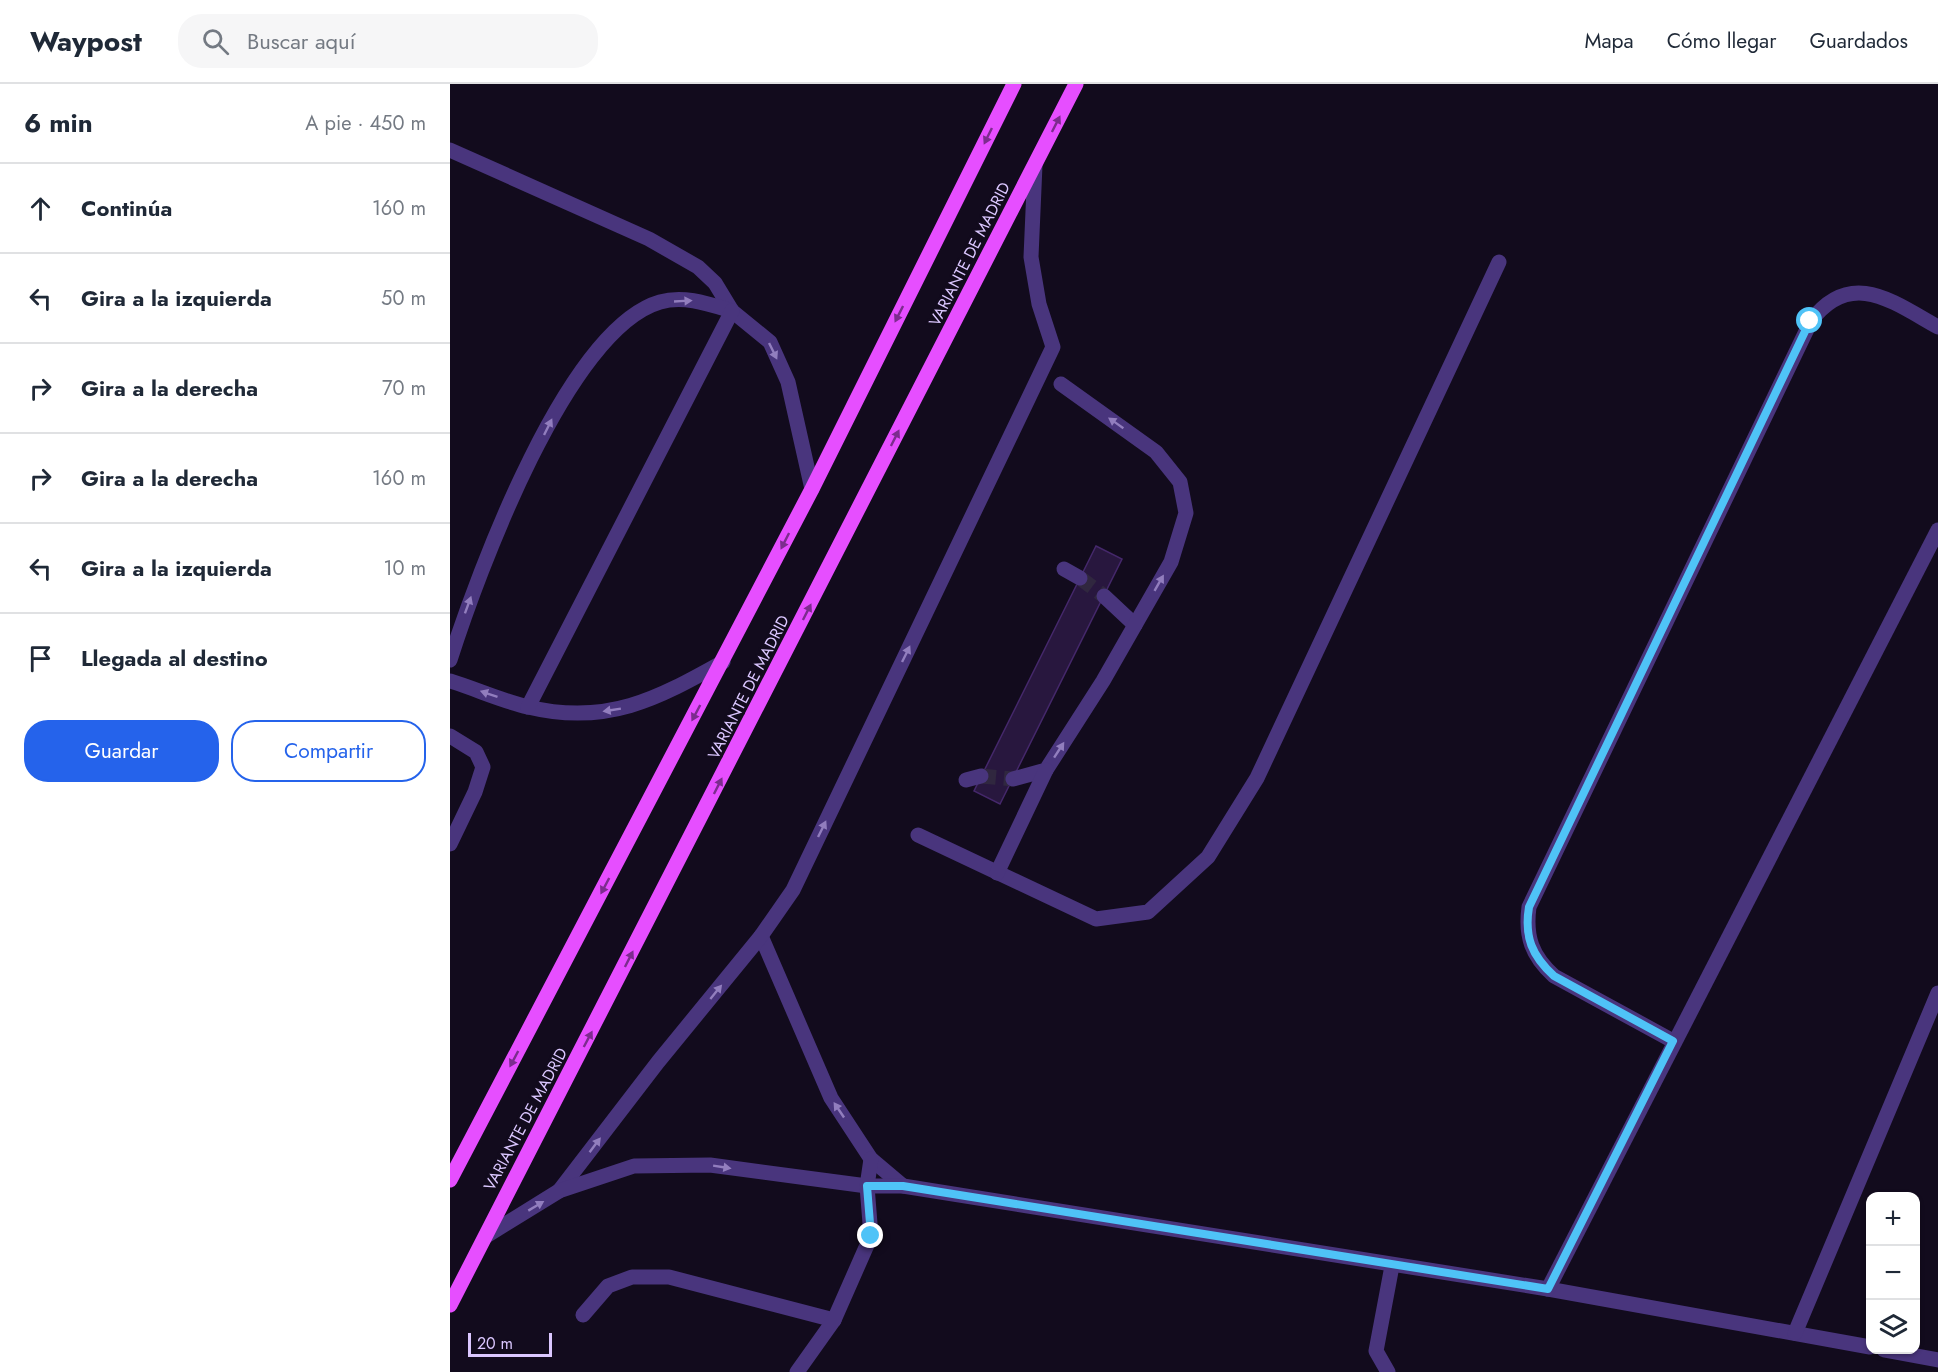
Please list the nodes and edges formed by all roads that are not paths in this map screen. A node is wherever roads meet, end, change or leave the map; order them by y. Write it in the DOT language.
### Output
graph roads {
  1 [pos="1014,84"];
  2 [pos="1076,84"];
  3 [pos="450,150"];
  4 [pos="1035,165"];
  5 [pos="1499,262"];
  6 [pos="732,311"];
  7 [pos="1938,327"];
  8 [pos="1061,384"];
  9 [pos="812,489"];
  10 [pos="1938,530"];
  11 [pos="1064,569"];
  12 [pos="1080,578"];
  13 [pos="1104,596"];
  14 [pos="1135,625"];
  15 [pos="450,660"];
  16 [pos="723,662"];
  17 [pos="450,681"];
  18 [pos="528,707"];
  19 [pos="450,736"];
  20 [pos="1046,770"];
  21 [pos="981,776"];
  22 [pos="1012,779"];
  23 [pos="966,780"];
  24 [pos="918,835"];
  25 [pos="450,844"];
  26 [pos="997,873"];
  27 [pos="761,936"];
  28 [pos="1938,993"];
  29 [pos="1673,1041"];
  30 [pos="871,1159"];
  31 [pos="450,1180"];
  32 [pos="867,1186"];
  33 [pos="903,1186"];
  34 [pos="559,1191"];
  35 [pos="486,1236"];
  36 [pos="1392,1266"];
  37 [pos="1548,1289"];
  38 [pos="450,1305"];
  39 [pos="584,1315"];
  40 [pos="834,1320"];
  41 [pos="1795,1333"];
  42 [pos="1866,1346"];
  43 [pos="1906,1354"];
  44 [pos="1938,1360"];
  45 [pos="797,1372"];
  46 [pos="1388,1372"];
  1 -- 9 [label="main road, VARIANTE DE MADRID, one-way"];
  4 -- 2 [label="main road, VARIANTE DE MADRID, one-way"];
  3 -- 6 [label="lane"];
  27 -- 4 [label="lane, one-way"];
  35 -- 4 [label="main road, VARIANTE DE MADRID, one-way"];
  5 -- 26 [label="lane"];
  6 -- 9 [label="lane, one-way"];
  15 -- 6 [label="lane, one-way"];
  6 -- 18 [label="lane"];
  7 -- 29 [label="lane"];
  14 -- 8 [label="lane, one-way"];
  9 -- 16 [label="main road, VARIANTE DE MADRID, one-way"];
  10 -- 29 [label="lane"];
  11 -- 12 [label="lane"];
  13 -- 14 [label="lane"];
  20 -- 14 [label="lane, one-way"];
  16 -- 18 [label="lane, one-way"];
  16 -- 31 [label="main road, VARIANTE DE MADRID, one-way"];
  18 -- 17 [label="lane, one-way"];
  19 -- 25 [label="lane"];
  20 -- 22 [label="lane"];
  20 -- 26 [label="lane"];
  21 -- 23 [label="lane"];
  24 -- 26 [label="lane"];
  30 -- 27 [label="lane, one-way"];
  34 -- 27 [label="lane, one-way"];
  28 -- 41 [label="lane"];
  29 -- 37 [label="lane"];
  30 -- 32 [label="lane"];
  30 -- 33 [label="lane"];
  32 -- 33 [label="lane"];
  34 -- 32 [label="lane, one-way"];
  32 -- 40 [label="lane"];
  33 -- 36 [label="lane"];
  35 -- 34 [label="lane, one-way"];
  35 -- 38 [label="main road, VARIANTE DE MADRID"];
  36 -- 37 [label="lane"];
  36 -- 46 [label="lane"];
  37 -- 41 [label="lane"];
  39 -- 40 [label="lane"];
  40 -- 45 [label="lane"];
  41 -- 42 [label="lane"];
  43 -- 44 [label="lane"];
}
